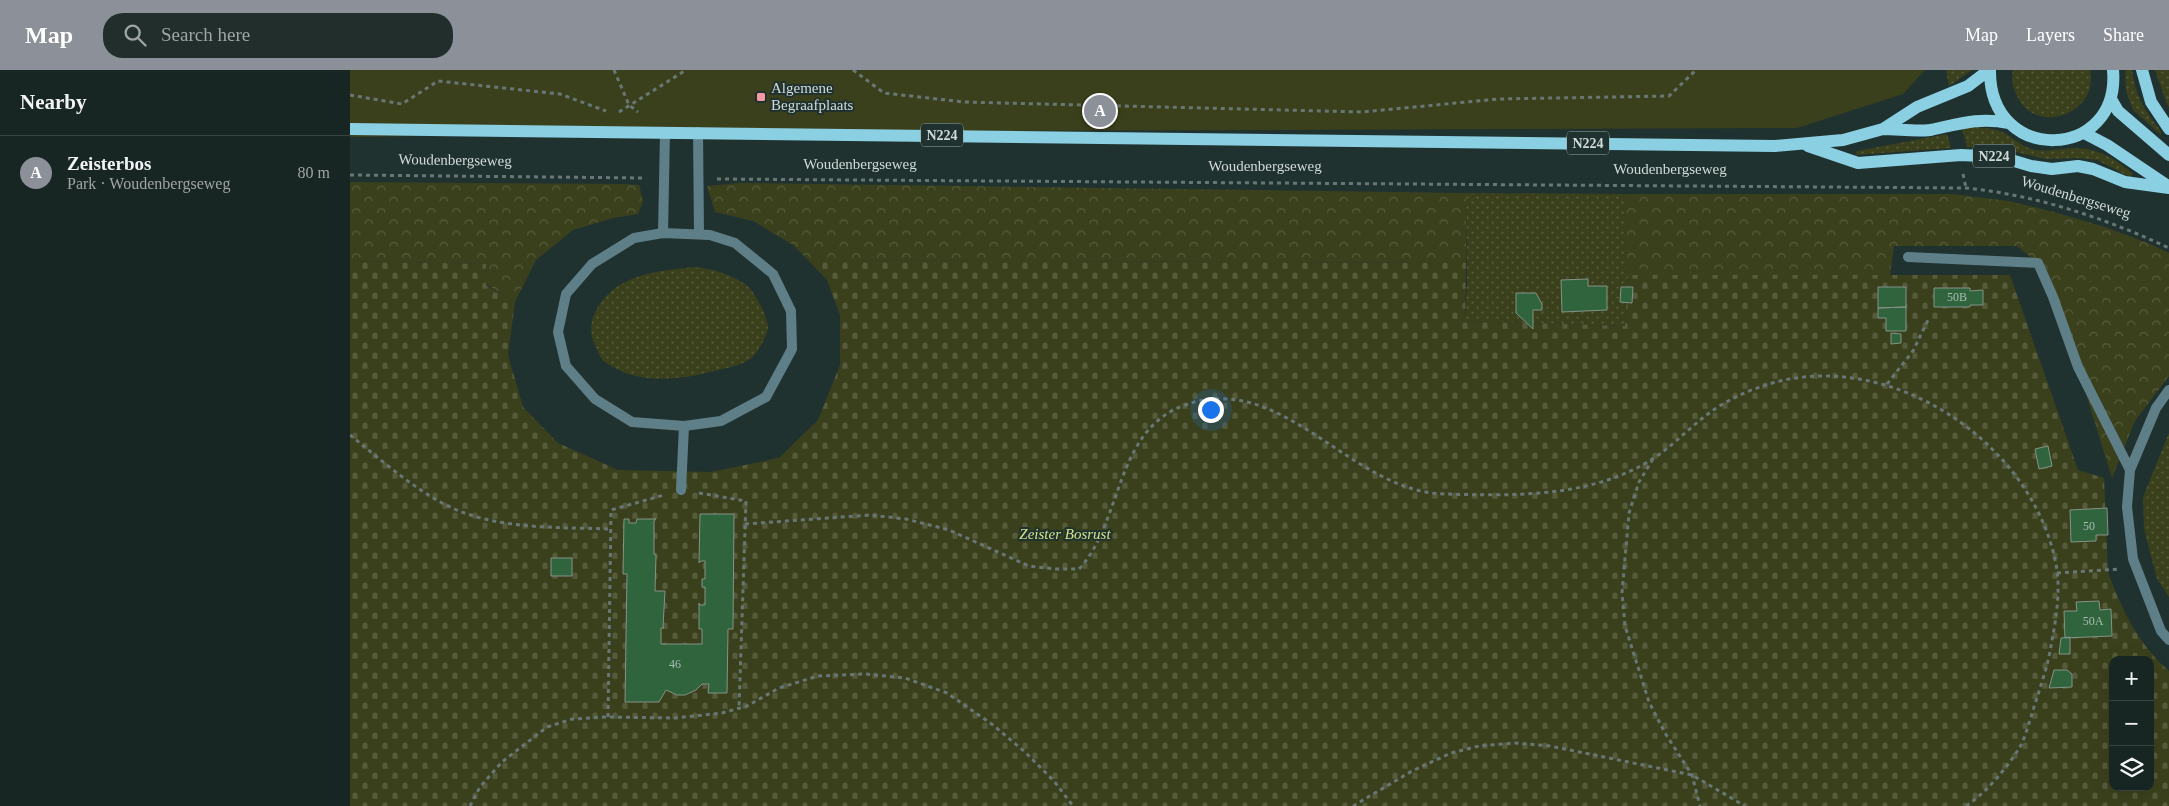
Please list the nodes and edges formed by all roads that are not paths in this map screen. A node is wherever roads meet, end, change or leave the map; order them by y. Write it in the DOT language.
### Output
graph roads {
  1 [pos="1989,70"];
  2 [pos="2113,70"];
  3 [pos="2142,70"];
  4 [pos="2110,100"];
  5 [pos="2009,123"];
  6 [pos="350,129"];
  7 [pos="1883,129"];
  8 [pos="2169,129"];
  9 [pos="665,132"];
  10 [pos="698,132"];
  11 [pos="2084,133"];
  12 [pos="1803,144"];
  13 [pos="2169,155"];
  14 [pos="2169,187"];
  15 [pos="663,233"];
  16 [pos="699,234"];
  17 [pos="1908,257"];
  18 [pos="2169,390"];
  19 [pos="684,426"];
  20 [pos="2130,470"];
  21 [pos="681,490"];
  22 [pos="2169,640"];
  1 -- 5 [label="main road, N224"];
  1 -- 7 [label="main road, Woudenbergseweg / N224"];
  2 -- 4 [label="main road, N224"];
  3 -- 8 [label="main road"];
  4 -- 11 [label="main road, N224"];
  4 -- 13 [label="main road"];
  5 -- 7 [label="main road, Woudenbergseweg / N224"];
  5 -- 11 [label="main road, N224"];
  6 -- 9 [label="main road, Woudenbergseweg / N224"];
  7 -- 12 [label="main road, Woudenbergseweg / N224"];
  9 -- 10 [label="main road, Woudenbergseweg / N224"];
  9 -- 15 [label="lane"];
  10 -- 12 [label="main road, Woudenbergseweg / N224"];
  10 -- 16 [label="lane"];
  11 -- 14 [label="main road, N224"];
  12 -- 14 [label="main road, N224"];
  15 -- 16 [label="lane"];
  15 -- 19 [label="lane"];
  16 -- 19 [label="lane"];
  17 -- 20 [label="lane"];
  18 -- 20 [label="lane"];
  19 -- 21 [label="lane"];
  20 -- 22 [label="lane"];
}
